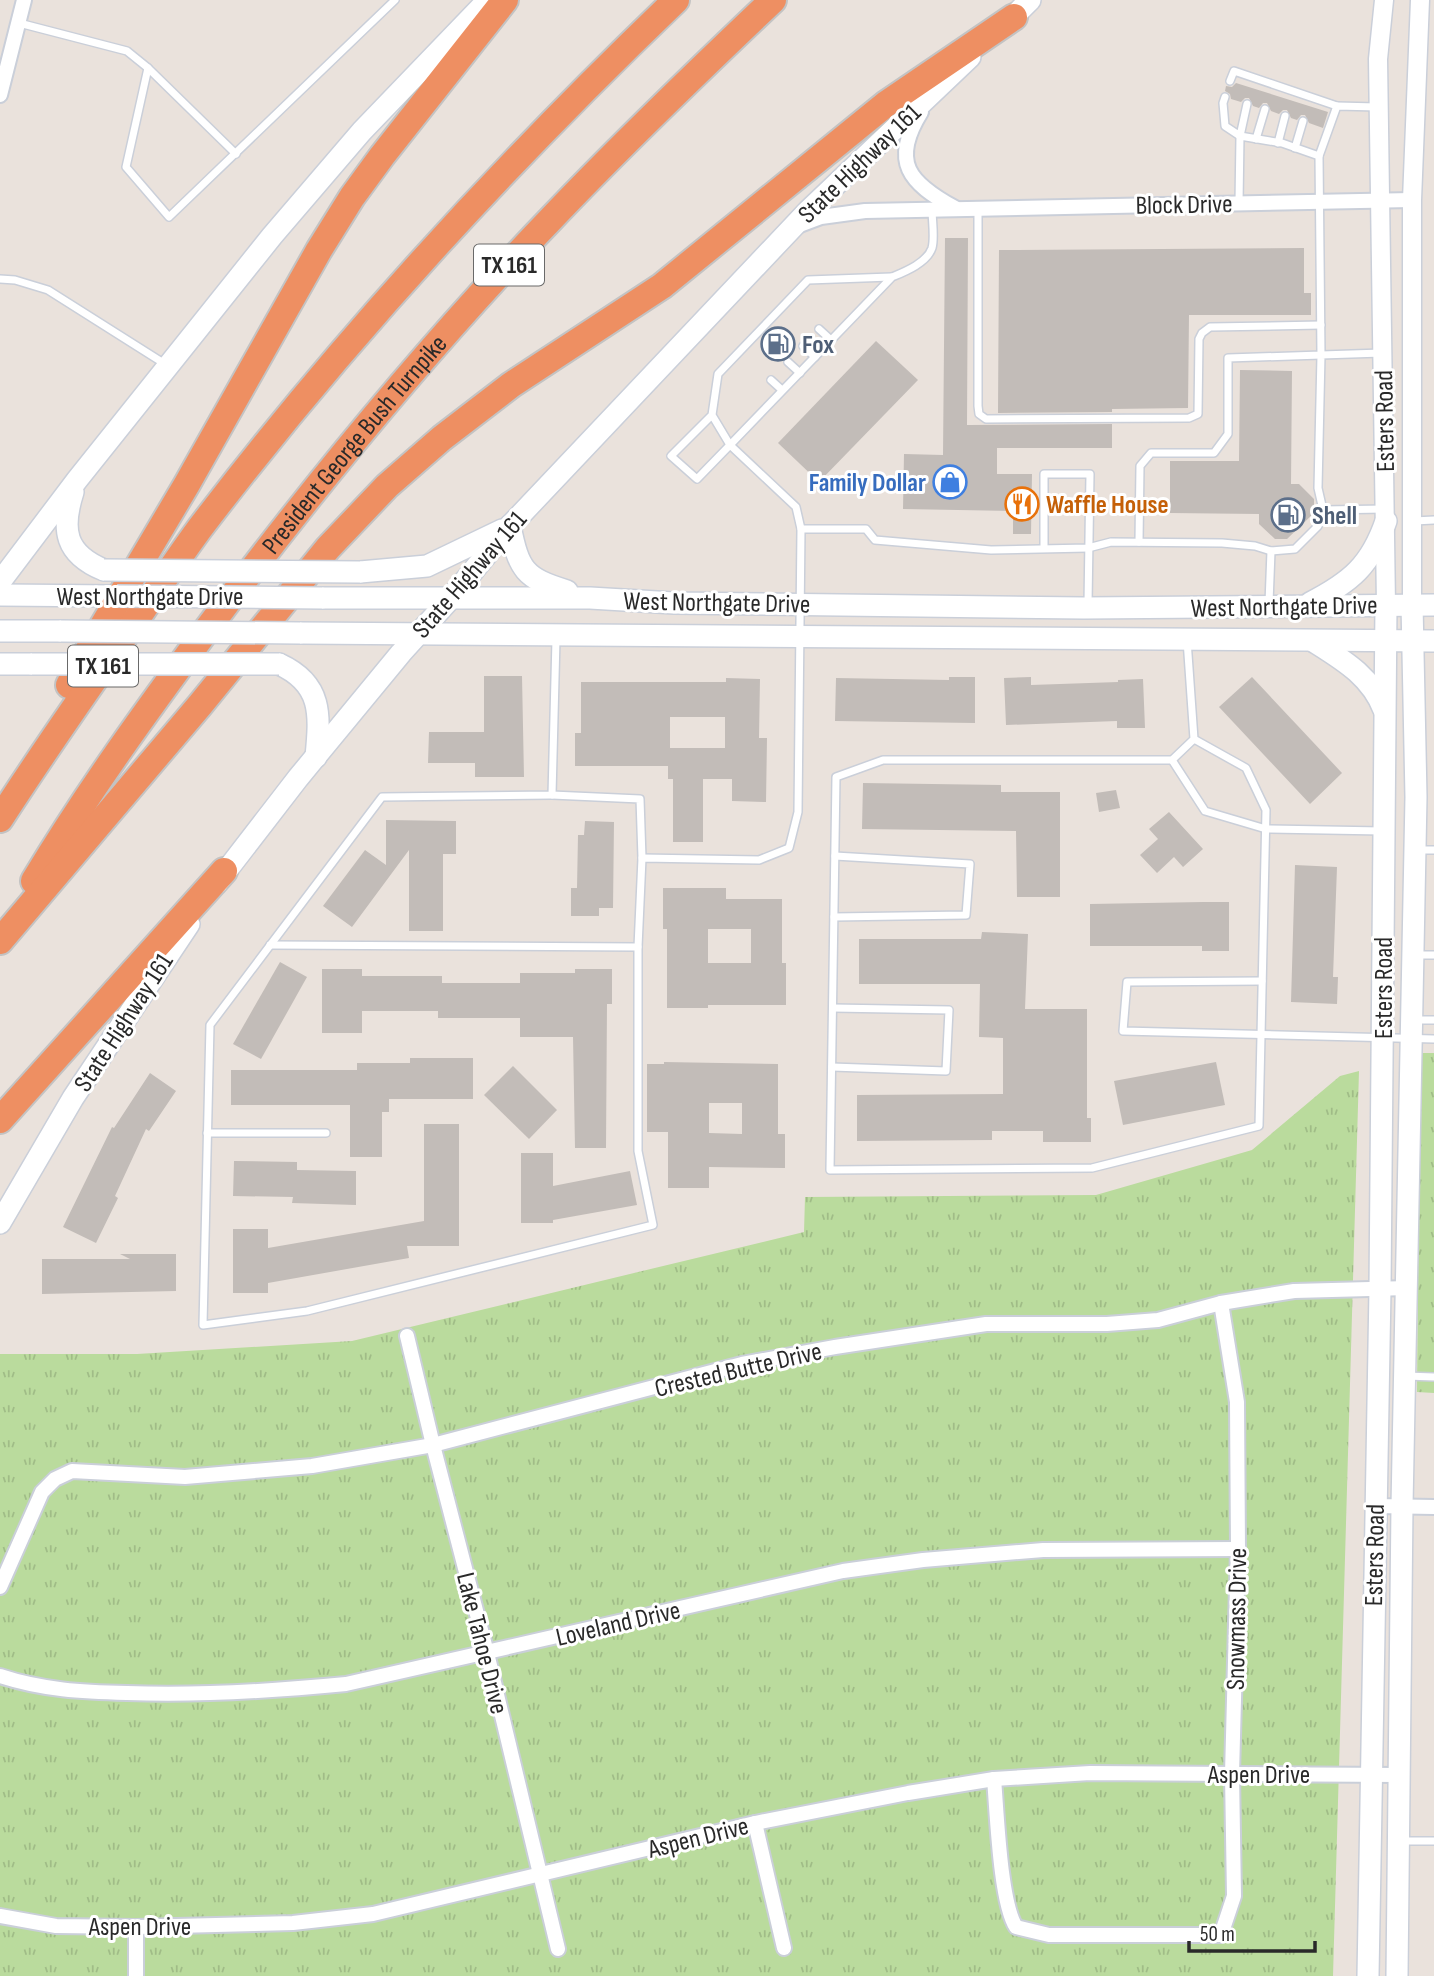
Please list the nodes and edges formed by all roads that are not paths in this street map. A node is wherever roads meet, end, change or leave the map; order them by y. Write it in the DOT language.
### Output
graph roads {
  1 [pos="24,0"];
  2 [pos="395,0"];
  3 [pos="488,0"];
  4 [pos="505,0"];
  5 [pos="676,0"];
  6 [pos="773,0"];
  7 [pos="1384,0"];
  8 [pos="1420,0"];
  9 [pos="1022,8"];
  10 [pos="18,23"];
  11 [pos="148,68"];
  12 [pos="1254,78"];
  13 [pos="1230,81"];
  14 [pos="1272,84"];
  15 [pos="1251,88"];
  16 [pos="1292,91"];
  17 [pos="932,94"];
  18 [pos="1269,94"];
  19 [pos="0,95"];
  20 [pos="1225,97"];
  21 [pos="1311,97"];
  22 [pos="1290,100"];
  23 [pos="1247,104"];
  24 [pos="1308,106"];
  25 [pos="1337,106"];
  26 [pos="1378,107"];
  27 [pos="1265,110"];
  28 [pos="1285,116"];
  29 [pos="1303,121"];
  30 [pos="1240,136"];
  31 [pos="1256,139"];
  32 [pos="1278,143"];
  33 [pos="1295,148"];
  34 [pos="236,154"];
  35 [pos="1320,156"];
  36 [pos="1412,200"];
  37 [pos="1380,201"];
  38 [pos="1239,203"];
  39 [pos="1320,203"];
  40 [pos="978,208"];
  41 [pos="932,209"];
  42 [pos="956,209"];
  43 [pos="791,229"];
  44 [pos="891,277"];
  45 [pos="0,279"];
  46 [pos="1321,325"];
  47 [pos="819,329"];
  48 [pos="831,340"];
  49 [pos="803,346"];
  50 [pos="740,351"];
  51 [pos="1383,353"];
  52 [pos="1321,355"];
  53 [pos="746,357"];
  54 [pos="815,357"];
  55 [pos="788,362"];
  56 [pos="167,365"];
  57 [pos="800,373"];
  58 [pos="771,380"];
  59 [pos="782,390"];
  60 [pos="712,415"];
  61 [pos="730,445"];
  62 [pos="77,480"];
  63 [pos="1323,510"];
  64 [pos="1386,515"];
  65 [pos="1434,520"];
  66 [pos="1412,521"];
  67 [pos="510,526"];
  68 [pos="801,529"];
  69 [pos="1139,542"];
  70 [pos="1044,548"];
  71 [pos="1088,548"];
  72 [pos="1271,551"];
  73 [pos="0,582"];
  74 [pos="0,595"];
  75 [pos="590,598"];
  76 [pos="450,599"];
  77 [pos="800,604"];
  78 [pos="1412,604"];
  79 [pos="1386,605"];
  80 [pos="1434,605"];
  81 [pos="1269,606"];
  82 [pos="1305,606"];
  83 [pos="1086,608"];
  84 [pos="0,631"];
  85 [pos="417,633"];
  86 [pos="556,635"];
  87 [pos="801,636"];
  88 [pos="1084,639"];
  89 [pos="1187,639"];
  90 [pos="1312,640"];
  91 [pos="1386,641"];
  92 [pos="1423,641"];
  93 [pos="0,664"];
  94 [pos="1385,715"];
  95 [pos="1194,739"];
  96 [pos="316,757"];
  97 [pos="1172,760"];
  98 [pos="552,795"];
  99 [pos="4,812"];
  100 [pos="1266,828"];
  101 [pos="1384,831"];
  102 [pos="1425,850"];
  103 [pos="835,856"];
  104 [pos="642,858"];
  105 [pos="224,871"];
  106 [pos="834,917"];
  107 [pos="0,940"];
  108 [pos="270,945"];
  109 [pos="638,947"];
  110 [pos="1424,955"];
  111 [pos="1262,981"];
  112 [pos="833,1007"];
  113 [pos="1423,1030"];
  114 [pos="1261,1033"];
  115 [pos="1382,1037"];
  116 [pos="832,1067"];
  117 [pos="0,1120"];
  118 [pos="207,1133"];
  119 [pos="326,1133"];
  120 [pos="0,1223"];
  121 [pos="1408,1288"];
  122 [pos="1380,1289"];
  123 [pos="1221,1303"];
  124 [pos="407,1336"];
  125 [pos="1406,1376"];
  126 [pos="1434,1377"];
  127 [pos="433,1445"];
  128 [pos="1376,1506"];
  129 [pos="1402,1506"];
  130 [pos="1434,1507"];
  131 [pos="1238,1549"];
  132 [pos="0,1587"];
  133 [pos="487,1653"];
  134 [pos="0,1676"];
  135 [pos="1232,1773"];
  136 [pos="1370,1775"];
  137 [pos="1400,1775"];
  138 [pos="994,1779"];
  139 [pos="755,1823"];
  140 [pos="1399,1841"];
  141 [pos="1434,1841"];
  142 [pos="540,1876"];
  143 [pos="0,1916"];
  144 [pos="136,1927"];
  145 [pos="784,1948"];
  146 [pos="558,1950"];
  147 [pos="136,1976"];
  148 [pos="1368,1976"];
  149 [pos="1397,1976"];
  1 -- 10 [label="street"];
  2 -- 34 [label="lane"];
  3 -- 56 [label="main road"];
  4 -- 99 [label="highway"];
  5 -- 99 [label="highway, TX 161"];
  6 -- 107 [label="highway, President George Bush Turnpike / TX 161"];
  7 -- 26 [label="street, Esters Road"];
  8 -- 36 [label="street, Esters Road"];
  9 -- 17 [label="main road, State Highway 161"];
  9 -- 107 [label="highway"];
  10 -- 11 [label="lane"];
  10 -- 19 [label="street"];
  11 -- 34 [label="lane"];
  11 -- 34 [label="lane"];
  12 -- 13 [label="lane"];
  12 -- 14 [label="lane"];
  12 -- 15 [label="lane"];
  14 -- 16 [label="lane"];
  14 -- 18 [label="lane"];
  16 -- 21 [label="lane"];
  16 -- 22 [label="lane"];
  17 -- 42 [label="street"];
  17 -- 43 [label="main road, State Highway 161"];
  20 -- 30 [label="lane"];
  21 -- 24 [label="lane"];
  21 -- 25 [label="lane"];
  23 -- 30 [label="lane"];
  25 -- 26 [label="lane"];
  25 -- 35 [label="lane"];
  26 -- 37 [label="street, Esters Road"];
  27 -- 31 [label="lane"];
  28 -- 32 [label="lane"];
  29 -- 33 [label="lane"];
  30 -- 31 [label="lane"];
  30 -- 38 [label="lane"];
  31 -- 32 [label="lane"];
  32 -- 33 [label="lane"];
  33 -- 35 [label="lane"];
  35 -- 39 [label="lane"];
  36 -- 37 [label="street, Block Drive"];
  36 -- 66 [label="street, Esters Road"];
  37 -- 39 [label="street, Block Drive"];
  37 -- 51 [label="street, Esters Road"];
  38 -- 39 [label="street, Block Drive"];
  38 -- 40 [label="street, Block Drive"];
  39 -- 46 [label="lane"];
  40 -- 42 [label="street, Block Drive"];
  40 -- 46 [label="lane"];
  41 -- 42 [label="street, Block Drive"];
  41 -- 43 [label="street, Block Drive"];
  41 -- 44 [label="lane"];
  43 -- 67 [label="main road, State Highway 161"];
  44 -- 48 [label="lane"];
  44 -- 50 [label="lane"];
  45 -- 56 [label="lane"];
  46 -- 52 [label="lane"];
  47 -- 48 [label="lane"];
  48 -- 54 [label="lane"];
  49 -- 54 [label="lane"];
  50 -- 53 [label="lane"];
  50 -- 60 [label="lane"];
  51 -- 52 [label="lane"];
  51 -- 64 [label="street, Esters Road"];
  52 -- 63 [label="lane"];
  52 -- 69 [label="lane"];
  54 -- 57 [label="lane"];
  55 -- 57 [label="lane"];
  56 -- 62 [label="main road"];
  57 -- 59 [label="lane"];
  58 -- 59 [label="lane"];
  59 -- 61 [label="lane"];
  60 -- 61 [label="lane"];
  60 -- 61 [label="lane"];
  61 -- 68 [label="lane"];
  62 -- 67 [label="main road, bridge"];
  62 -- 73 [label="main road"];
  63 -- 64 [label="lane"];
  63 -- 72 [label="lane"];
  64 -- 79 [label="street, Esters Road"];
  64 -- 82 [label="main road"];
  65 -- 66 [label="lane"];
  66 -- 78 [label="street, Esters Road"];
  67 -- 75 [label="main road"];
  67 -- 76 [label="main road, State Highway 161"];
  68 -- 70 [label="lane"];
  68 -- 77 [label="lane"];
  69 -- 71 [label="lane"];
  69 -- 72 [label="lane"];
  70 -- 71 [label="lane"];
  70 -- 71 [label="lane"];
  71 -- 83 [label="lane"];
  72 -- 81 [label="lane"];
  74 -- 76 [label="main road, West Northgate Drive, bridge"];
  75 -- 76 [label="main road, West Northgate Drive"];
  75 -- 77 [label="main road, West Northgate Drive"];
  76 -- 85 [label="main road, State Highway 161"];
  77 -- 83 [label="main road, West Northgate Drive"];
  77 -- 87 [label="lane"];
  78 -- 79 [label="main road, West Northgate Drive"];
  78 -- 80 [label="main road, West Northgate Drive"];
  78 -- 92 [label="main road, Esters Road"];
  79 -- 82 [label="main road, West Northgate Drive"];
  79 -- 91 [label="main road, Esters Road"];
  81 -- 82 [label="main road, West Northgate Drive"];
  81 -- 83 [label="main road, West Northgate Drive"];
  83 -- 88 [label="main road"];
  84 -- 85 [label="main road, West Northgate Drive, bridge"];
  85 -- 86 [label="main road, West Northgate Drive"];
  85 -- 96 [label="main road, State Highway 161"];
  86 -- 87 [label="main road, West Northgate Drive"];
  86 -- 98 [label="lane"];
  87 -- 88 [label="main road, West Northgate Drive"];
  87 -- 104 [label="lane"];
  88 -- 89 [label="main road, West Northgate Drive"];
  89 -- 90 [label="main road, West Northgate Drive"];
  89 -- 95 [label="lane"];
  90 -- 91 [label="main road, West Northgate Drive"];
  90 -- 94 [label="main road"];
  91 -- 92 [label="main road, West Northgate Drive"];
  91 -- 94 [label="main road, Esters Road"];
  92 -- 102 [label="main road, Esters Road"];
  93 -- 96 [label="main road, bridge"];
  94 -- 101 [label="main road, Esters Road"];
  95 -- 97 [label="lane"];
  95 -- 100 [label="lane"];
  96 -- 105 [label="main road, State Highway 161"];
  97 -- 100 [label="lane"];
  97 -- 103 [label="lane"];
  98 -- 104 [label="lane"];
  98 -- 108 [label="lane"];
  100 -- 101 [label="lane"];
  100 -- 111 [label="lane"];
  101 -- 115 [label="main road, Esters Road"];
  102 -- 110 [label="main road, Esters Road"];
  103 -- 106 [label="lane"];
  103 -- 106 [label="lane"];
  104 -- 109 [label="lane"];
  105 -- 117 [label="highway"];
  105 -- 120 [label="main road, State Highway 161"];
  106 -- 112 [label="lane"];
  108 -- 109 [label="lane"];
  108 -- 118 [label="lane"];
  109 -- 118 [label="lane"];
  110 -- 113 [label="main road, Esters Road"];
  111 -- 114 [label="lane"];
  111 -- 114 [label="lane"];
  112 -- 116 [label="lane"];
  112 -- 116 [label="lane"];
  113 -- 115 [label="lane"];
  113 -- 121 [label="main road, Esters Road"];
  114 -- 115 [label="lane"];
  114 -- 116 [label="lane"];
  115 -- 122 [label="main road, Esters Road"];
  118 -- 119 [label="lane"];
  121 -- 122 [label="street, Crested Butte Drive"];
  121 -- 125 [label="main road, Esters Road"];
  122 -- 123 [label="street, Crested Butte Drive"];
  122 -- 128 [label="main road, Esters Road"];
  123 -- 127 [label="street, Crested Butte Drive"];
  123 -- 131 [label="street, Snowmass Drive"];
  124 -- 127 [label="street, Lake Tahoe Drive"];
  125 -- 126 [label="lane"];
  125 -- 129 [label="main road, Esters Road"];
  127 -- 132 [label="street, Crested Butte Drive"];
  127 -- 133 [label="street, Lake Tahoe Drive"];
  128 -- 129 [label="street"];
  128 -- 136 [label="main road, Esters Road"];
  129 -- 130 [label="street"];
  129 -- 137 [label="main road, Esters Road"];
  131 -- 133 [label="street, Loveland Drive"];
  131 -- 135 [label="street, Snowmass Drive"];
  133 -- 134 [label="street, Loveland Drive"];
  133 -- 142 [label="street, Lake Tahoe Drive"];
  135 -- 136 [label="street, Aspen Drive"];
  135 -- 138 [label="street, Aspen Drive"];
  135 -- 138 [label="street, Snowmass Drive"];
  136 -- 137 [label="street, Aspen Drive"];
  136 -- 148 [label="main road, Esters Road"];
  137 -- 140 [label="main road, Esters Road"];
  138 -- 139 [label="street, Aspen Drive"];
  139 -- 142 [label="street, Aspen Drive"];
  139 -- 145 [label="street"];
  140 -- 141 [label="lane"];
  140 -- 149 [label="main road, Esters Road"];
  142 -- 144 [label="street, Aspen Drive"];
  142 -- 146 [label="street, Lake Tahoe Drive"];
  143 -- 144 [label="street, Aspen Drive"];
  144 -- 147 [label="street"];
}
